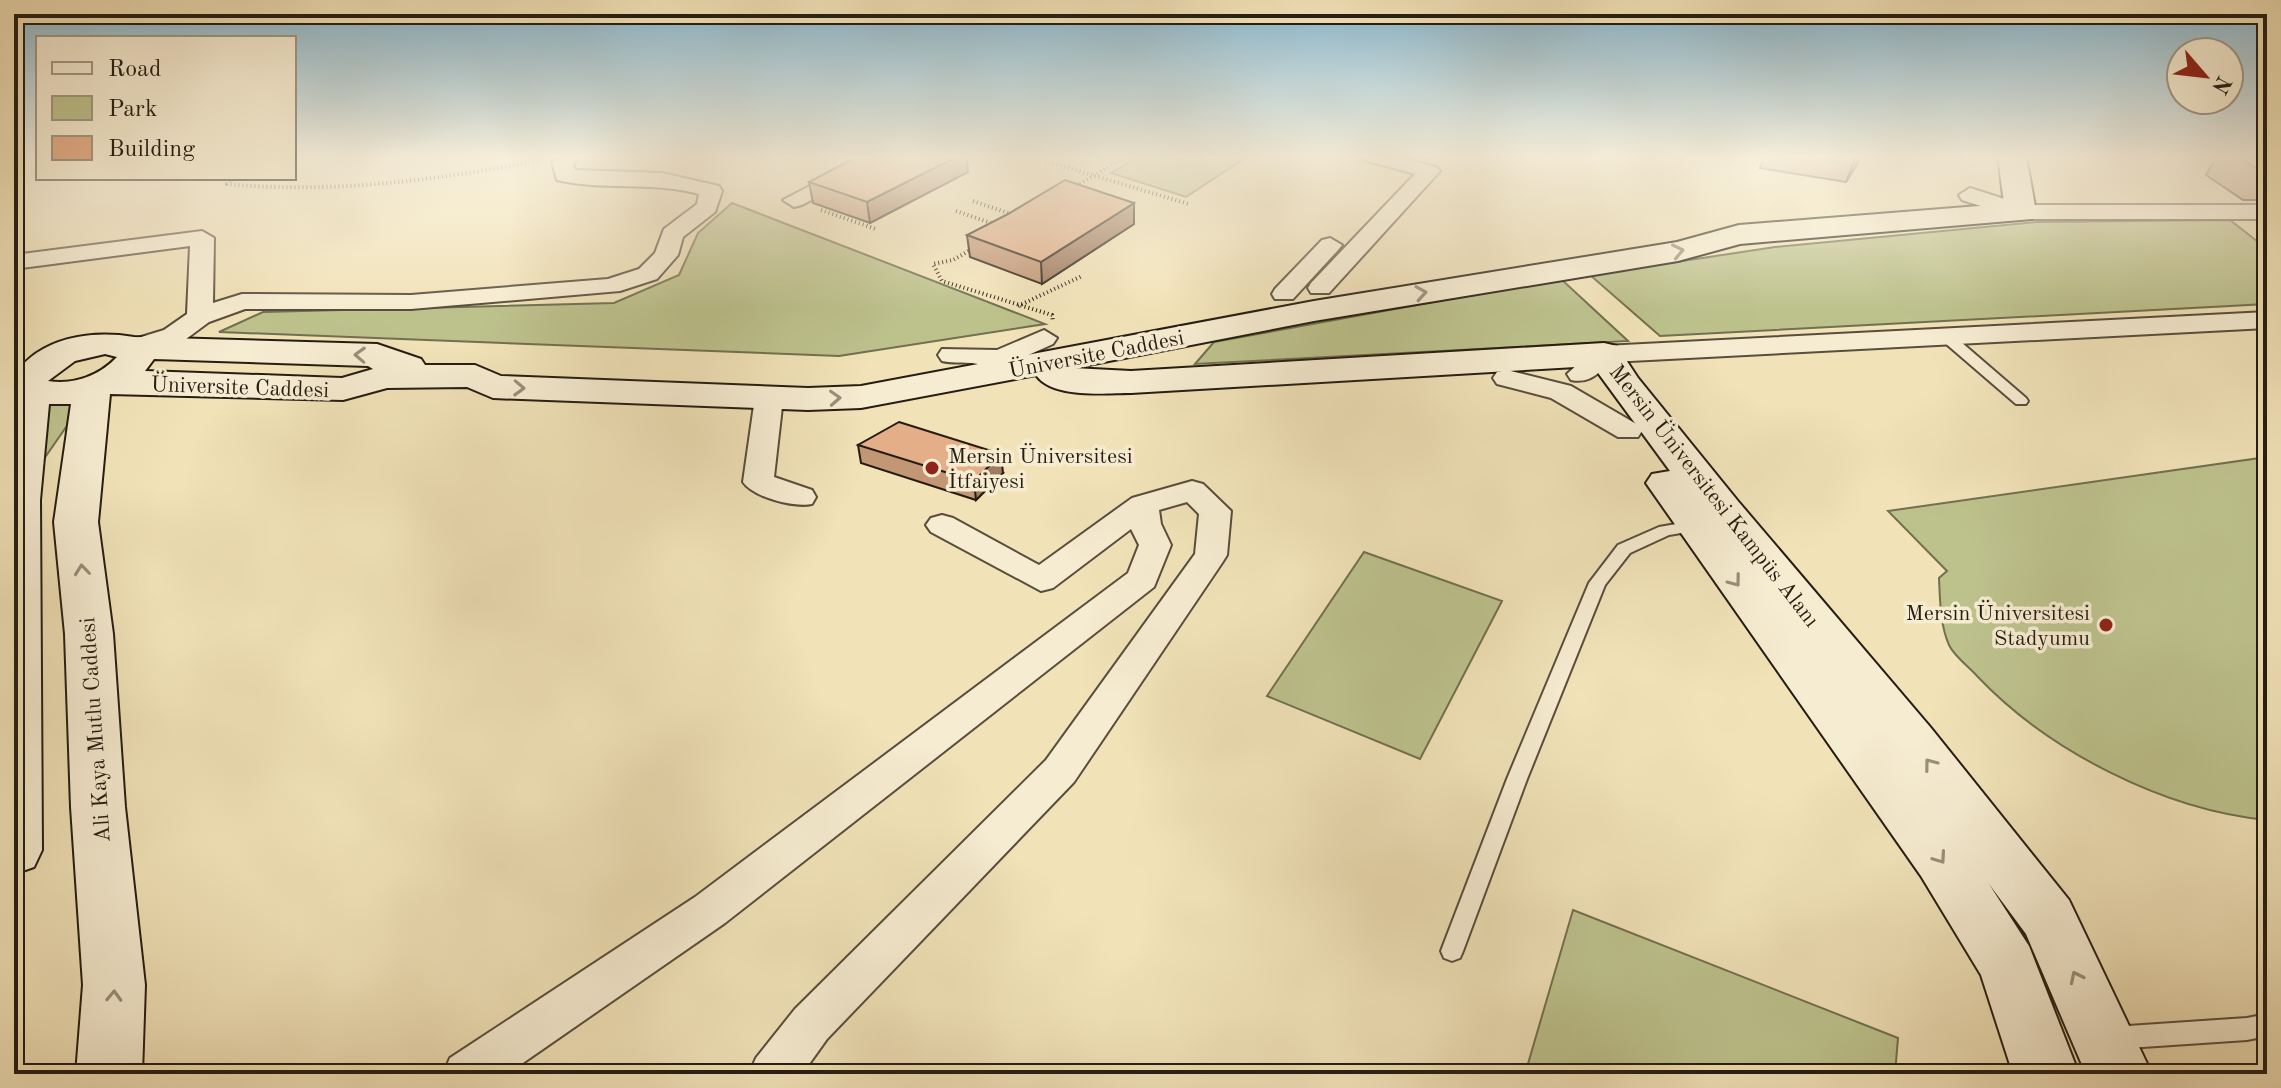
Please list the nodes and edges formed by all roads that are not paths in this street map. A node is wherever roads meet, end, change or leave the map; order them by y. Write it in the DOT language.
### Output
graph roads {
  1 [pos="707,207"];
  2 [pos="1367,207"];
  3 [pos="1396,207"];
  4 [pos="1863,207"];
  5 [pos="2005,207"];
  6 [pos="2020,207"];
  7 [pos="2021,212"];
  8 [pos="2267,212"];
  9 [pos="14,262"];
  10 [pos="1320,288"];
  11 [pos="1284,294"];
  12 [pos="200,317"];
  13 [pos="2262,323"];
  14 [pos="1949,339"];
  15 [pos="134,348"];
  16 [pos="1010,355"];
  17 [pos="1593,364"];
  18 [pos="20,378"];
  19 [pos="1507,378"];
  20 [pos="182,385"];
  21 [pos="95,386"];
  22 [pos="769,398"];
  23 [pos="2021,401"];
  24 [pos="1628,431"];
  25 [pos="801,497"];
  26 [pos="1143,505"];
  27 [pos="1711,522"];
  28 [pos="942,525"];
  29 [pos="16,592"];
  30 [pos="14,850"];
  31 [pos="1452,951"];
  32 [pos="2267,1025"];
  33 [pos="2073,1048"];
  34 [pos="109,1074"];
  35 [pos="467,1074"];
  36 [pos="773,1074"];
  1 -- 12 [label="street"];
  2 -- 11 [label="street"];
  3 -- 10 [label="street"];
  4 -- 10 [label="main road"];
  5 -- 7 [label="street"];
  6 -- 7 [label="main road"];
  7 -- 8 [label="street"];
  16 -- 7 [label="main road, Üniversite Caddesi, one-way"];
  9 -- 12 [label="street"];
  10 -- 11 [label="main road"];
  11 -- 16 [label="main road"];
  12 -- 15 [label="street"];
  13 -- 14 [label="street"];
  14 -- 17 [label="street"];
  14 -- 23 [label="lane"];
  16 -- 15 [label="main road, one-way"];
  15 -- 21 [label="main road"];
  16 -- 17 [label="main road, Mersin Üniversitesi Kampüs Alanı"];
  16 -- 19 [label="main road, Mersin Üniversitesi Kampüs Alanı"];
  22 -- 16 [label="main road, Üniversite Caddesi, one-way"];
  17 -- 19 [label="main road, Mersin Üniversitesi Kampüs Alanı"];
  17 -- 24 [label="main road, Mersin Üniversitesi Kampüs Alanı"];
  17 -- 27 [label="main road, Mersin Üniversitesi Kampüs Alanı"];
  18 -- 21 [label="main road"];
  18 -- 29 [label="main road"];
  19 -- 24 [label="street"];
  20 -- 21 [label="main road"];
  20 -- 21 [label="main road, Üniversite Caddesi"];
  20 -- 22 [label="main road, Üniversite Caddesi, one-way"];
  34 -- 21 [label="main road, Ali Kaya Mutlu Caddesi, one-way"];
  22 -- 25 [label="street"];
  24 -- 27 [label="main road, Mersin Üniversitesi Kampüs Alanı"];
  26 -- 28 [label="street"];
  26 -- 35 [label="street"];
  26 -- 36 [label="street"];
  27 -- 31 [label="lane"];
  27 -- 33 [label="main road, Mersin Üniversitesi Kampüs Alanı, one-way"];
  33 -- 27 [label="main road, Mersin Üniversitesi Kampüs Alanı, one-way"];
  29 -- 30 [label="main road"];
  32 -- 33 [label="lane"];
}
